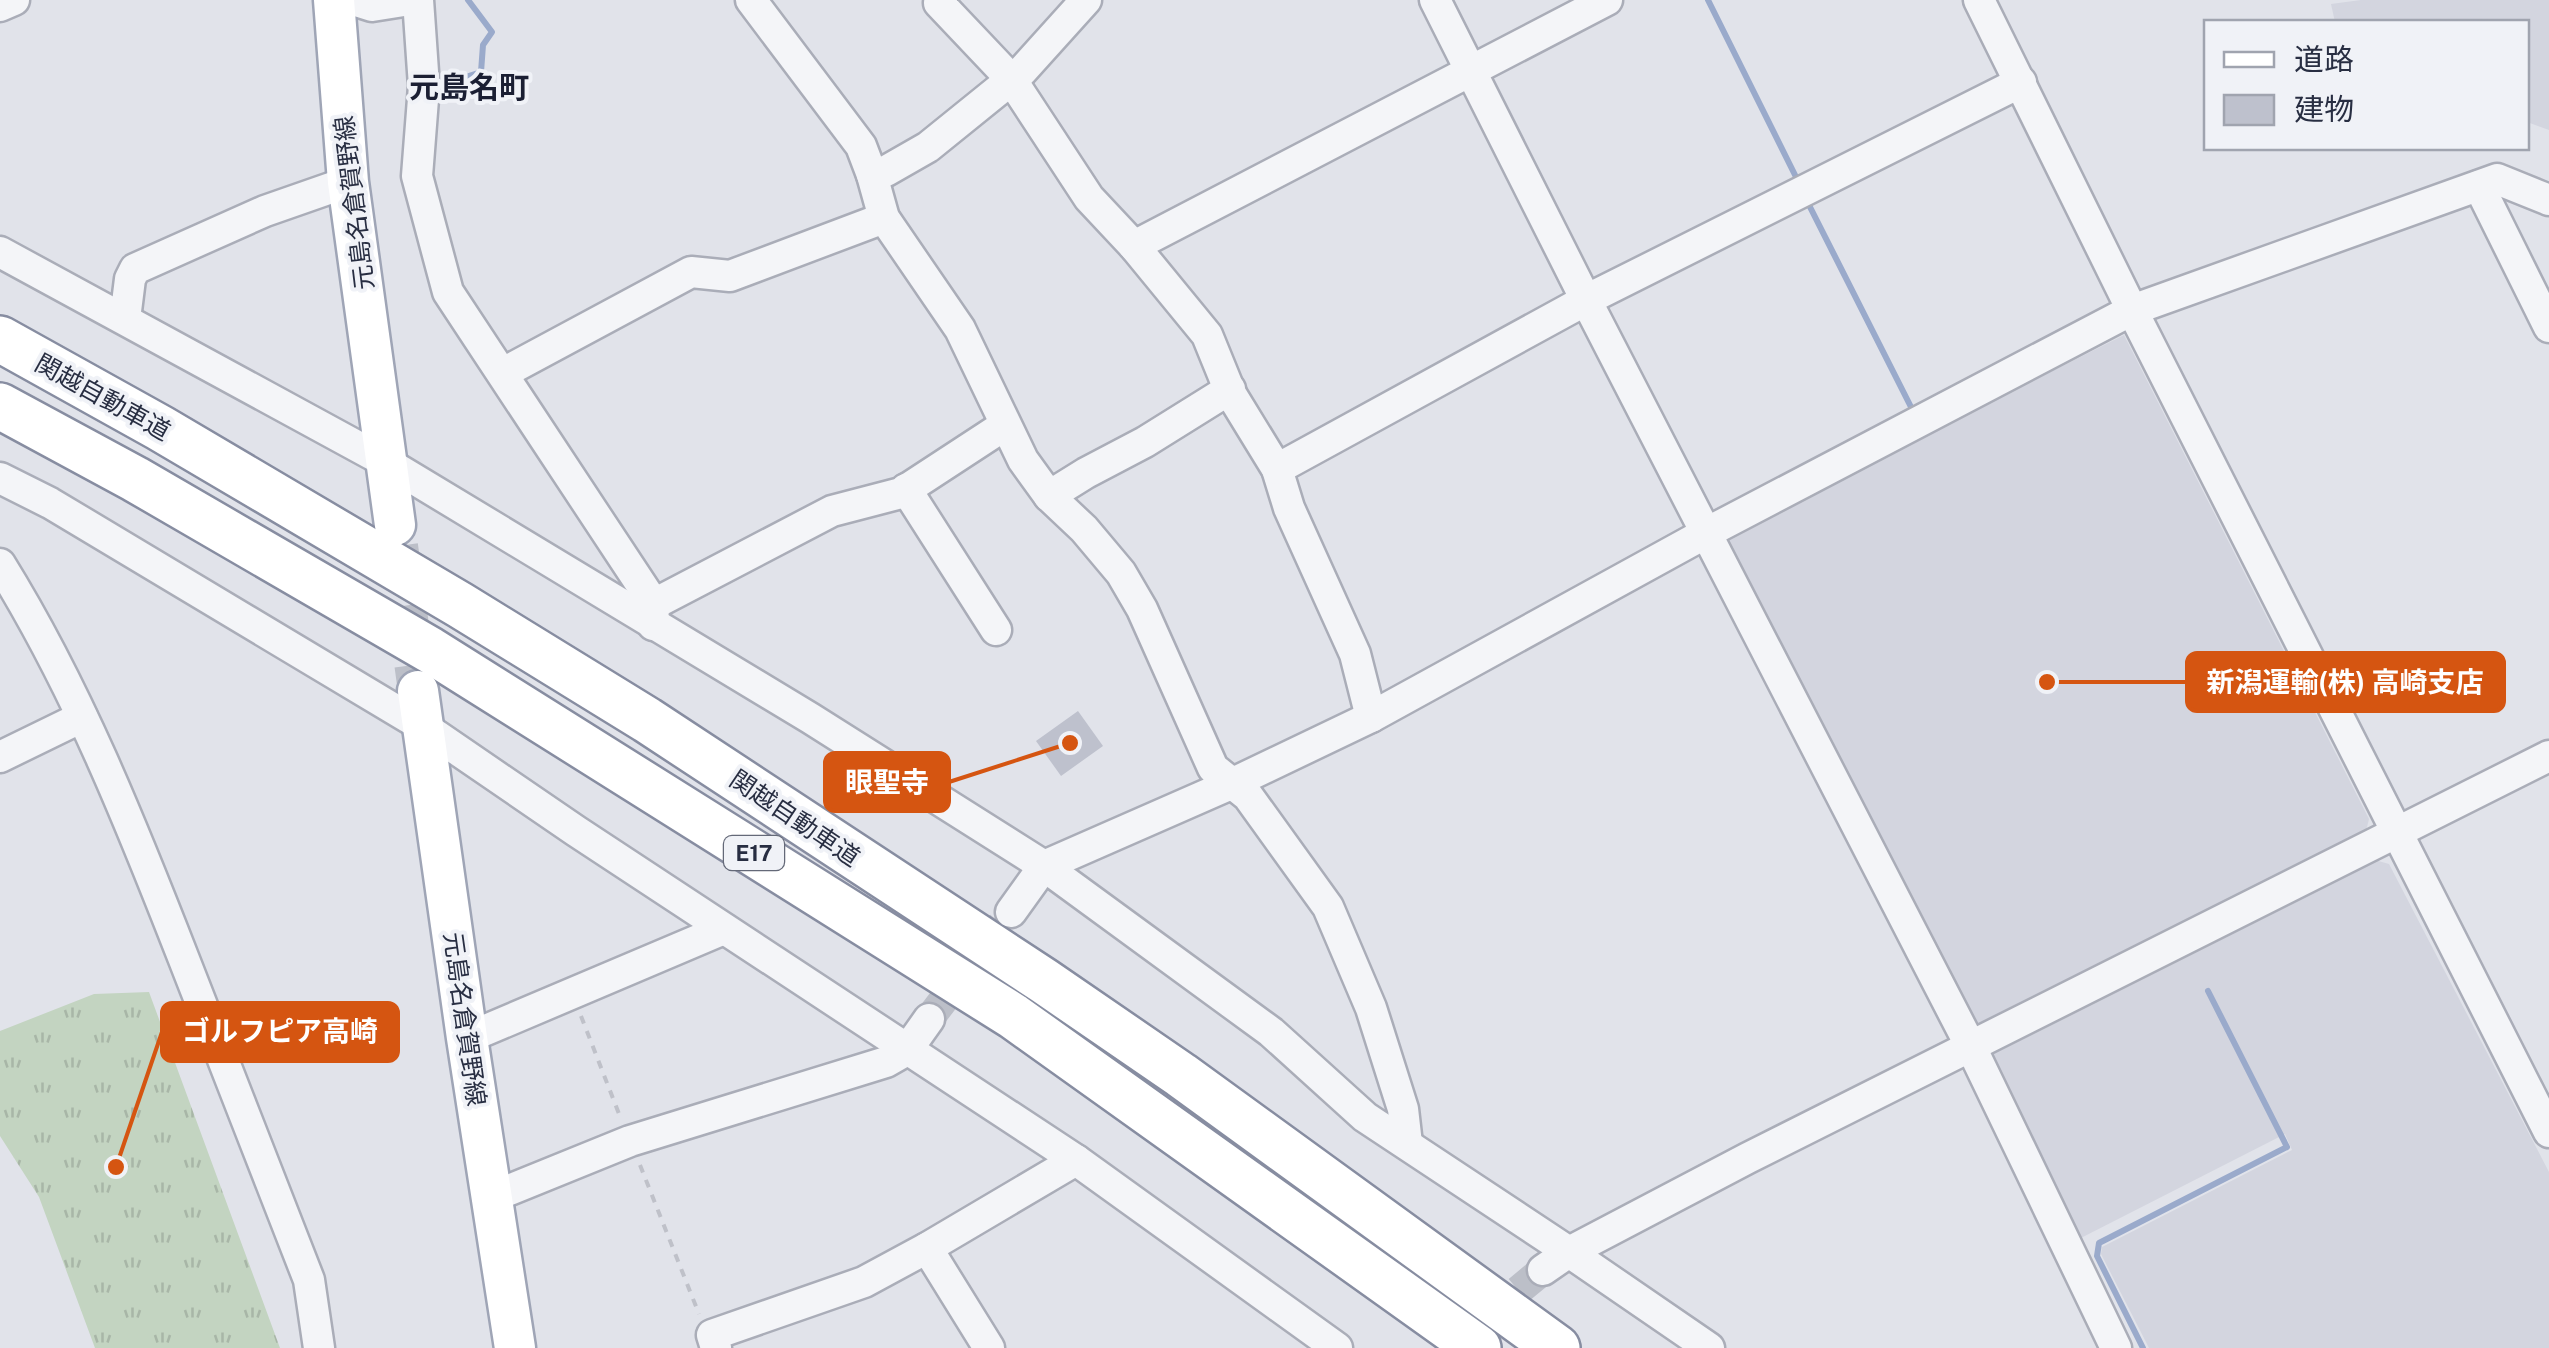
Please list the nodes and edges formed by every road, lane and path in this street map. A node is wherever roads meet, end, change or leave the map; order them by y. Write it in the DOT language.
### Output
graph roads {
  1 [pos="14,0"];
  2 [pos="334,0"];
  3 [pos="352,0"];
  4 [pos="414,0"];
  5 [pos="751,0"];
  6 [pos="942,0"];
  7 [pos="1086,0"];
  8 [pos="1435,0"];
  9 [pos="1607,0"];
  10 [pos="1979,0"];
  11 [pos="0,6"];
  12 [pos="1470,70"];
  13 [pos="1011,79"];
  14 [pos="2021,82"];
  15 [pos="872,175"];
  16 [pos="348,182"];
  17 [pos="2479,186"];
  18 [pos="2549,200"];
  19 [pos="884,218"];
  20 [pos="1134,246"];
  21 [pos="0,252"];
  22 [pos="1586,300"];
  23 [pos="2132,310"];
  24 [pos="125,319"];
  25 [pos="2549,328"];
  26 [pos="0,339"];
  27 [pos="503,374"];
  28 [pos="1230,389"];
  29 [pos="0,406"];
  30 [pos="1005,425"];
  31 [pos="386,462"];
  32 [pos="1277,470"];
  33 [pos="0,478"];
  34 [pos="906,490"];
  35 [pos="1049,496"];
  36 [pos="395,525"];
  37 [pos="1706,533"];
  38 [pos="0,564"];
  39 [pos="654,614"];
  40 [pos="996,630"];
  41 [pos="421,709"];
  42 [pos="82,717"];
  43 [pos="1371,718"];
  44 [pos="2549,756"];
  45 [pos="0,758"];
  46 [pos="1231,784"];
  47 [pos="2398,832"];
  48 [pos="1044,866"];
  49 [pos="1011,912"];
  50 [pos="724,930"];
  51 [pos="929,1019"];
  52 [pos="467,1038"];
  53 [pos="1971,1047"];
  54 [pos="907,1050"];
  55 [pos="2549,1132"];
  56 [pos="1407,1144"];
  57 [pos="1076,1160"];
  58 [pos="492,1197"];
  59 [pos="1413,1241"];
  60 [pos="928,1248"];
  61 [pos="1570,1252"];
  62 [pos="1543,1270"];
  63 [pos="319,1348"];
  64 [pos="514,1348"];
  65 [pos="716,1348"];
  66 [pos="988,1348"];
  67 [pos="1337,1348"];
  68 [pos="1478,1348"];
  69 [pos="1557,1348"];
  70 [pos="1585,1348"];
  71 [pos="1710,1348"];
  72 [pos="2116,1348"];
  1 -- 11 [label="street"];
  2 -- 16 [label="main road, 元島名倉賀野線"];
  3 -- 4 [label="street"];
  4 -- 27 [label="street"];
  5 -- 15 [label="street"];
  6 -- 13 [label="street"];
  7 -- 13 [label="street"];
  8 -- 12 [label="street"];
  9 -- 12 [label="street"];
  10 -- 14 [label="street"];
  12 -- 20 [label="street"];
  12 -- 22 [label="street"];
  13 -- 15 [label="street"];
  13 -- 20 [label="street"];
  14 -- 22 [label="street"];
  14 -- 23 [label="street"];
  15 -- 19 [label="street"];
  16 -- 24 [label="street"];
  16 -- 31 [label="main road, 元島名倉賀野線"];
  17 -- 18 [label="street"];
  17 -- 23 [label="street"];
  17 -- 25 [label="street"];
  19 -- 27 [label="street"];
  19 -- 30 [label="street"];
  20 -- 28 [label="street"];
  21 -- 24 [label="street"];
  22 -- 32 [label="street"];
  22 -- 37 [label="street"];
  23 -- 37 [label="street"];
  23 -- 47 [label="street"];
  24 -- 31 [label="street"];
  26 -- 59 [label="highway, 関越自動車道 / E17"];
  27 -- 39 [label="street"];
  28 -- 32 [label="street"];
  28 -- 35 [label="street"];
  29 -- 68 [label="highway, 関越自動車道 / E17"];
  30 -- 34 [label="street"];
  30 -- 35 [label="street"];
  31 -- 36 [label="main road, 元島名倉賀野線"];
  31 -- 39 [label="street"];
  32 -- 43 [label="street"];
  33 -- 41 [label="street"];
  34 -- 39 [label="street"];
  34 -- 40 [label="street"];
  35 -- 46 [label="street"];
  37 -- 43 [label="street"];
  37 -- 53 [label="street"];
  38 -- 42 [label="street"];
  39 -- 48 [label="street"];
  41 -- 50 [label="street"];
  41 -- 52 [label="main road, 元島名倉賀野線"];
  42 -- 45 [label="street"];
  42 -- 63 [label="street"];
  43 -- 46 [label="street"];
  44 -- 47 [label="street"];
  46 -- 48 [label="street"];
  46 -- 56 [label="street"];
  47 -- 53 [label="street"];
  47 -- 55 [label="street"];
  48 -- 49 [label="street"];
  48 -- 56 [label="street"];
  50 -- 52 [label="street"];
  50 -- 54 [label="street"];
  51 -- 54 [label="street"];
  52 -- 58 [label="main road, 元島名倉賀野線"];
  53 -- 61 [label="street"];
  53 -- 72 [label="street"];
  54 -- 57 [label="street"];
  54 -- 58 [label="street"];
  56 -- 61 [label="street"];
  57 -- 60 [label="street"];
  57 -- 67 [label="street"];
  58 -- 64 [label="main road, 元島名倉賀野線"];
  59 -- 69 [label="highway, 関越自動車道 / E17"];
  59 -- 70 [label="highway"];
  60 -- 65 [label="street"];
  60 -- 66 [label="street"];
  61 -- 62 [label="street"];
  61 -- 71 [label="street"];
}
